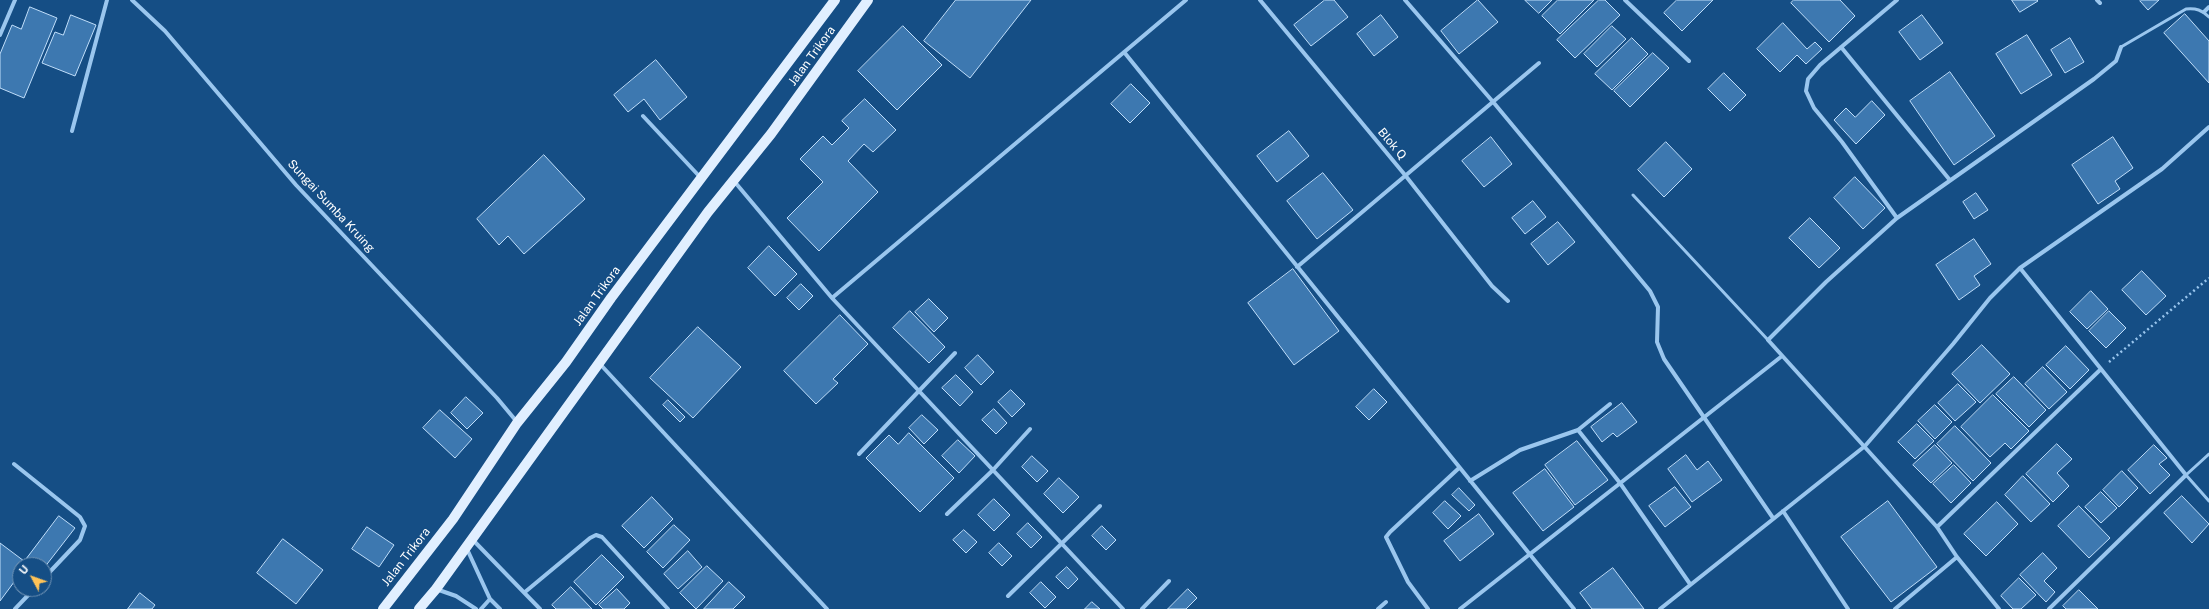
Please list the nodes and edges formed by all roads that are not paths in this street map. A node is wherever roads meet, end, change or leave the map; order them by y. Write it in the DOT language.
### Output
graph roads {
  1 [pos="15,0"];
  2 [pos="107,0"];
  3 [pos="132,0"];
  4 [pos="835,0"];
  5 [pos="868,0"];
  6 [pos="1186,0"];
  7 [pos="1260,0"];
  8 [pos="1405,0"];
  9 [pos="1625,0"];
  10 [pos="1897,0"];
  11 [pos="2209,7"];
  12 [pos="2204,12"];
  13 [pos="2209,17"];
  14 [pos="0,35"];
  15 [pos="1841,47"];
  16 [pos="2121,47"];
  17 [pos="1124,52"];
  18 [pos="1689,62"];
  19 [pos="1539,63"];
  20 [pos="1494,103"];
  21 [pos="643,116"];
  22 [pos="2209,127"];
  23 [pos="72,131"];
  24 [pos="1405,175"];
  25 [pos="702,179"];
  26 [pos="1949,179"];
  27 [pos="734,181"];
  28 [pos="1633,195"];
  29 [pos="1897,218"];
  30 [pos="1297,267"];
  31 [pos="2020,268"];
  32 [pos="832,298"];
  33 [pos="1508,301"];
  34 [pos="1768,340"];
  35 [pos="955,353"];
  36 [pos="1782,356"];
  37 [pos="599,364"];
  38 [pos="2101,369"];
  39 [pos="919,390"];
  40 [pos="1610,404"];
  41 [pos="1705,418"];
  42 [pos="518,423"];
  43 [pos="1030,429"];
  44 [pos="1578,430"];
  45 [pos="1865,446"];
  46 [pos="859,454"];
  47 [pos="2209,454"];
  48 [pos="14,464"];
  49 [pos="1460,468"];
  50 [pos="993,470"];
  51 [pos="2186,476"];
  52 [pos="1470,481"];
  53 [pos="1620,484"];
  54 [pos="2209,502"];
  55 [pos="1100,506"];
  56 [pos="1783,511"];
  57 [pos="947,514"];
  58 [pos="1773,518"];
  59 [pos="1937,527"];
  60 [pos="469,543"];
  61 [pos="1061,543"];
  62 [pos="1529,554"];
  63 [pos="1957,558"];
  64 [pos="52,570"];
  65 [pos="1169,581"];
  66 [pos="1690,584"];
  67 [pos="436,589"];
  68 [pos="525,592"];
  69 [pos="1008,596"];
  70 [pos="26,597"];
  71 [pos="490,599"];
  72 [pos="1386,602"];
  73 [pos="15,609"];
  74 [pos="382,609"];
  75 [pos="419,609"];
  76 [pos="476,609"];
  77 [pos="481,609"];
  78 [pos="500,609"];
  79 [pos="540,609"];
  80 [pos="668,609"];
  81 [pos="827,609"];
  82 [pos="1123,609"];
  83 [pos="1142,609"];
  84 [pos="1378,609"];
  85 [pos="1428,609"];
  86 [pos="1460,609"];
  87 [pos="1574,609"];
  88 [pos="1660,609"];
  89 [pos="1848,609"];
  90 [pos="1895,609"];
  91 [pos="1999,609"];
  92 [pos="2049,609"];
  1 -- 14 [label="street"];
  2 -- 23 [label="street"];
  3 -- 42 [label="street, Sungai Sumba Kruing"];
  4 -- 25 [label="main road, Jalan Trikora"];
  5 -- 27 [label="main road, Jalan Trikora"];
  6 -- 17 [label="street"];
  7 -- 24 [label="street, Blok Q"];
  8 -- 20 [label="street"];
  9 -- 18 [label="street"];
  10 -- 15 [label="street"];
  11 -- 12 [label="street"];
  12 -- 13 [label="lane"];
  12 -- 16 [label="lane"];
  15 -- 26 [label="street"];
  15 -- 29 [label="street"];
  16 -- 26 [label="street"];
  17 -- 30 [label="street"];
  17 -- 32 [label="street"];
  19 -- 20 [label="street"];
  20 -- 24 [label="street"];
  20 -- 41 [label="street"];
  21 -- 25 [label="street"];
  22 -- 31 [label="street"];
  24 -- 30 [label="street"];
  24 -- 33 [label="street, Blok Q"];
  25 -- 42 [label="main road, Jalan Trikora"];
  26 -- 29 [label="street"];
  27 -- 32 [label="street"];
  27 -- 37 [label="main road, Jalan Trikora"];
  28 -- 34 [label="lane"];
  29 -- 34 [label="street"];
  30 -- 49 [label="street"];
  31 -- 38 [label="street"];
  31 -- 45 [label="street"];
  32 -- 39 [label="street"];
  34 -- 36 [label="street"];
  35 -- 39 [label="street"];
  36 -- 41 [label="street"];
  36 -- 45 [label="street"];
  37 -- 60 [label="main road, Jalan Trikora"];
  37 -- 81 [label="street"];
  38 -- 51 [label="street"];
  38 -- 59 [label="street"];
  39 -- 46 [label="street"];
  39 -- 50 [label="street"];
  40 -- 44 [label="street"];
  41 -- 53 [label="street"];
  41 -- 58 [label="street"];
  42 -- 74 [label="main road, Jalan Trikora"];
  43 -- 50 [label="street"];
  44 -- 52 [label="street"];
  44 -- 53 [label="street"];
  45 -- 56 [label="street"];
  45 -- 59 [label="street"];
  47 -- 51 [label="lane"];
  48 -- 64 [label="street"];
  49 -- 52 [label="street"];
  49 -- 85 [label="street"];
  50 -- 57 [label="street"];
  50 -- 61 [label="street"];
  51 -- 54 [label="lane"];
  51 -- 92 [label="street"];
  52 -- 62 [label="street"];
  53 -- 62 [label="street"];
  53 -- 66 [label="street"];
  55 -- 61 [label="street"];
  56 -- 58 [label="street"];
  56 -- 89 [label="street"];
  58 -- 66 [label="street"];
  59 -- 63 [label="street"];
  60 -- 67 [label="main road, Jalan Trikora"];
  60 -- 68 [label="street"];
  60 -- 71 [label="street"];
  61 -- 69 [label="street"];
  61 -- 82 [label="street"];
  62 -- 86 [label="street"];
  62 -- 87 [label="street"];
  63 -- 90 [label="street"];
  63 -- 91 [label="street"];
  65 -- 83 [label="street"];
  66 -- 88 [label="street"];
  67 -- 75 [label="main road, Jalan Trikora"];
  67 -- 76 [label="street"];
  68 -- 79 [label="street"];
  68 -- 80 [label="street"];
  70 -- 73 [label="street"];
  71 -- 77 [label="street"];
  71 -- 78 [label="street"];
  72 -- 84 [label="street"];
}
